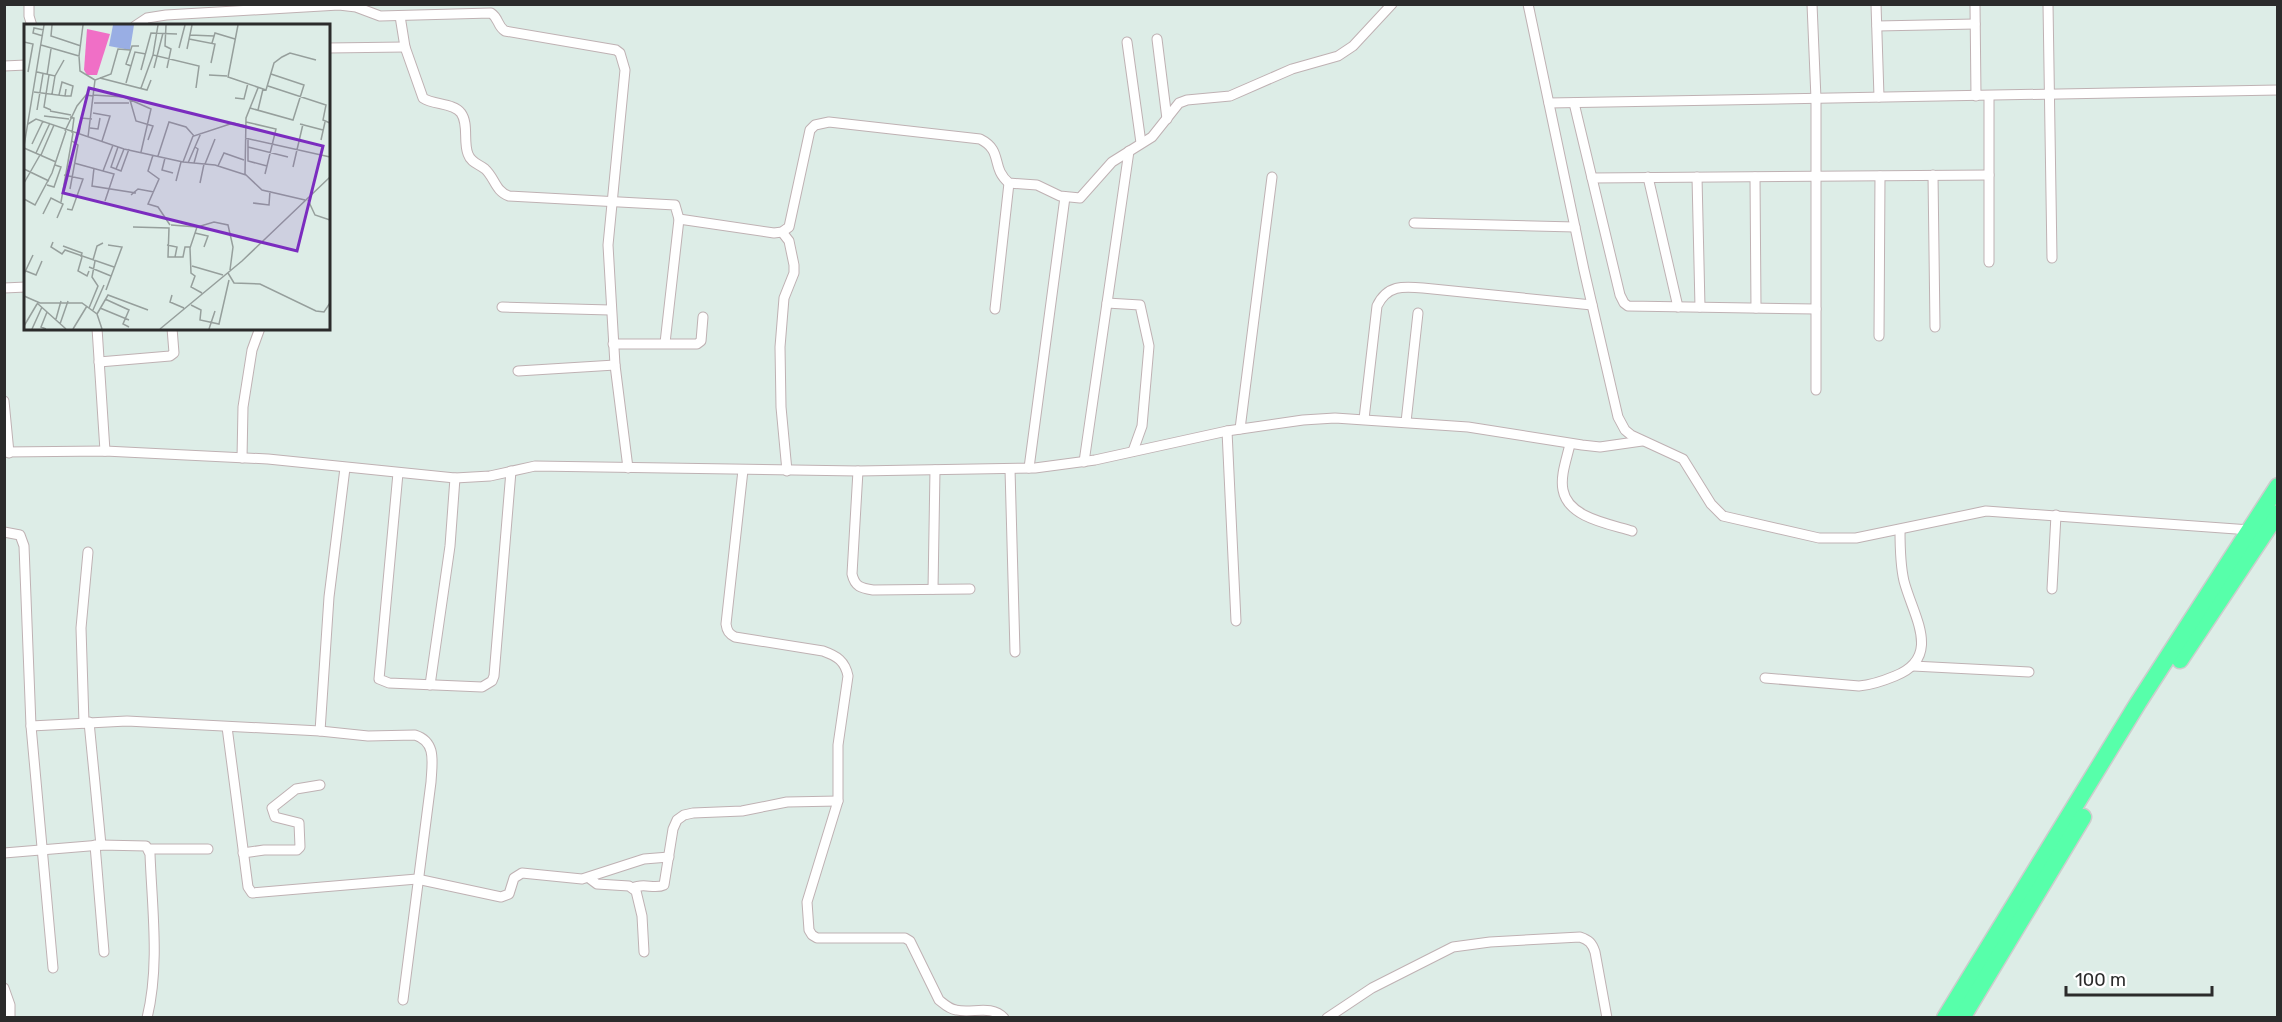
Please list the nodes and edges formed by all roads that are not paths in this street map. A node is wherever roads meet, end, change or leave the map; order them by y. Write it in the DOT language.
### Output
graph roads {
  1 [pos="29,4"];
  2 [pos="1392,4"];
  3 [pos="1528,4"];
  4 [pos="1812,4"];
  5 [pos="1876,4"];
  6 [pos="1975,4"];
  7 [pos="2048,4"];
  8 [pos="400,16"];
  9 [pos="31,24"];
  10 [pos="138,24"];
  11 [pos="1975,24"];
  12 [pos="1877,26"];
  13 [pos="1157,39"];
  14 [pos="1127,42"];
  15 [pos="405,47"];
  16 [pos="330,48"];
  17 [pos="24,65"];
  18 [pos="4,66"];
  19 [pos="2277,90"];
  20 [pos="2049,95"];
  21 [pos="1976,96"];
  22 [pos="1989,96"];
  23 [pos="1879,98"];
  24 [pos="1816,99"];
  25 [pos="1549,103"];
  26 [pos="1574,103"];
  27 [pos="1167,118"];
  28 [pos="1141,143"];
  29 [pos="1129,151"];
  30 [pos="1989,175"];
  31 [pos="1880,176"];
  32 [pos="1933,176"];
  33 [pos="1272,177"];
  34 [pos="1648,177"];
  35 [pos="1697,177"];
  36 [pos="1755,177"];
  37 [pos="1816,177"];
  38 [pos="1592,178"];
  39 [pos="1009,183"];
  40 [pos="1065,197"];
  41 [pos="613,200"];
  42 [pos="679,219"];
  43 [pos="1414,223"];
  44 [pos="1575,227"];
  45 [pos="782,232"];
  46 [pos="2052,258"];
  47 [pos="1989,262"];
  48 [pos="24,287"];
  49 [pos="4,288"];
  50 [pos="1107,303"];
  51 [pos="1592,305"];
  52 [pos="502,307"];
  53 [pos="1678,307"];
  54 [pos="1700,307"];
  55 [pos="1756,308"];
  56 [pos="995,309"];
  57 [pos="1816,309"];
  58 [pos="610,310"];
  59 [pos="1418,313"];
  60 [pos="703,318"];
  61 [pos="1935,327"];
  62 [pos="97,330"];
  63 [pos="172,330"];
  64 [pos="259,330"];
  65 [pos="1879,336"];
  66 [pos="665,343"];
  67 [pos="613,344"];
  68 [pos="99,362"];
  69 [pos="615,365"];
  70 [pos="518,371"];
  71 [pos="1816,390"];
  72 [pos="4,401"];
  73 [pos="1364,419"];
  74 [pos="1406,422"];
  75 [pos="1240,429"];
  76 [pos="1227,431"];
  77 [pos="1642,441"];
  78 [pos="1570,444"];
  79 [pos="105,451"];
  80 [pos="7,452"];
  81 [pos="1133,452"];
  82 [pos="242,458"];
  83 [pos="1084,462"];
  84 [pos="345,468"];
  85 [pos="628,468"];
  86 [pos="1010,468"];
  87 [pos="1029,468"];
  88 [pos="743,470"];
  89 [pos="935,470"];
  90 [pos="511,471"];
  91 [pos="787,471"];
  92 [pos="858,471"];
  93 [pos="398,472"];
  94 [pos="456,478"];
  95 [pos="2277,486"];
  96 [pos="2056,515"];
  97 [pos="2275,521"];
  98 [pos="1900,530"];
  99 [pos="2250,530"];
  100 [pos="1632,531"];
  101 [pos="4,532"];
  102 [pos="88,552"];
  103 [pos="933,589"];
  104 [pos="970,589"];
  105 [pos="2052,590"];
  106 [pos="1236,621"];
  107 [pos="1015,652"];
  108 [pos="1913,666"];
  109 [pos="2029,672"];
  110 [pos="1765,678"];
  111 [pos="430,685"];
  112 [pos="87,723"];
  113 [pos="31,726"];
  114 [pos="227,727"];
  115 [pos="320,731"];
  116 [pos="320,784"];
  117 [pos="838,801"];
  118 [pos="98,845"];
  119 [pos="41,849"];
  120 [pos="149,849"];
  121 [pos="208,849"];
  122 [pos="4,853"];
  123 [pos="243,854"];
  124 [pos="669,857"];
  125 [pos="589,878"];
  126 [pos="417,879"];
  127 [pos="633,888"];
  128 [pos="104,952"];
  129 [pos="644,952"];
  130 [pos="53,968"];
  131 [pos="4,988"];
  132 [pos="403,1000"];
  133 [pos="10,1017"];
  134 [pos="147,1017"];
  135 [pos="1004,1017"];
  136 [pos="1327,1017"];
  137 [pos="1607,1017"];
  138 [pos="1945,1017"];
  139 [pos="1962,1017"];
  1 -- 9 [label="street"];
  2 -- 27 [label="street"];
  3 -- 25 [label="street"];
  4 -- 24 [label="street"];
  5 -- 12 [label="street"];
  6 -- 11 [label="street"];
  7 -- 20 [label="street"];
  8 -- 10 [label="street"];
  8 -- 15 [label="street"];
  8 -- 41 [label="street"];
  11 -- 12 [label="street"];
  11 -- 21 [label="street"];
  12 -- 23 [label="street"];
  13 -- 27 [label="street"];
  14 -- 28 [label="street"];
  15 -- 16 [label="street"];
  15 -- 41 [label="street"];
  17 -- 18 [label="street"];
  19 -- 20 [label="street"];
  20 -- 22 [label="street"];
  20 -- 46 [label="street"];
  21 -- 22 [label="street"];
  21 -- 23 [label="street"];
  22 -- 30 [label="street"];
  23 -- 24 [label="street"];
  24 -- 26 [label="street"];
  24 -- 37 [label="street"];
  25 -- 26 [label="street"];
  25 -- 44 [label="street"];
  26 -- 38 [label="street"];
  27 -- 28 [label="street"];
  28 -- 29 [label="street"];
  29 -- 40 [label="street"];
  29 -- 50 [label="street"];
  30 -- 32 [label="street"];
  30 -- 47 [label="street"];
  31 -- 32 [label="street"];
  31 -- 37 [label="street"];
  31 -- 65 [label="street"];
  32 -- 61 [label="street"];
  33 -- 75 [label="street"];
  34 -- 35 [label="street"];
  34 -- 38 [label="street"];
  34 -- 53 [label="street"];
  35 -- 36 [label="street"];
  35 -- 54 [label="street"];
  36 -- 37 [label="street"];
  36 -- 55 [label="street"];
  37 -- 57 [label="street"];
  38 -- 53 [label="street"];
  39 -- 40 [label="street"];
  39 -- 45 [label="street"];
  39 -- 56 [label="street"];
  40 -- 87 [label="street"];
  41 -- 42 [label="street"];
  41 -- 58 [label="street"];
  42 -- 45 [label="street"];
  42 -- 66 [label="street"];
  43 -- 44 [label="street"];
  44 -- 51 [label="street"];
  45 -- 91 [label="street"];
  48 -- 49 [label="street"];
  50 -- 81 [label="street"];
  50 -- 83 [label="street"];
  51 -- 73 [label="street"];
  51 -- 77 [label="street"];
  52 -- 58 [label="street"];
  53 -- 54 [label="street"];
  54 -- 55 [label="street"];
  55 -- 57 [label="street"];
  57 -- 71 [label="street"];
  58 -- 67 [label="street"];
  59 -- 74 [label="street"];
  60 -- 66 [label="street"];
  62 -- 68 [label="street"];
  63 -- 68 [label="street"];
  64 -- 82 [label="street"];
  66 -- 67 [label="street"];
  67 -- 69 [label="street"];
  68 -- 79 [label="street"];
  69 -- 70 [label="street"];
  69 -- 85 [label="street"];
  72 -- 80 [label="street"];
  73 -- 74 [label="street"];
  73 -- 75 [label="street"];
  74 -- 78 [label="street"];
  75 -- 76 [label="street"];
  76 -- 81 [label="street"];
  76 -- 106 [label="street"];
  77 -- 78 [label="street"];
  77 -- 98 [label="street"];
  78 -- 100 [label="street"];
  79 -- 80 [label="street"];
  79 -- 82 [label="street"];
  81 -- 83 [label="street"];
  82 -- 84 [label="street"];
  83 -- 87 [label="street"];
  84 -- 93 [label="street"];
  84 -- 115 [label="street"];
  85 -- 88 [label="street"];
  85 -- 90 [label="street"];
  86 -- 87 [label="street"];
  86 -- 89 [label="street"];
  86 -- 107 [label="street"];
  88 -- 91 [label="street"];
  88 -- 117 [label="street"];
  89 -- 92 [label="street"];
  89 -- 103 [label="street"];
  90 -- 94 [label="street"];
  90 -- 111 [label="street"];
  91 -- 92 [label="street"];
  92 -- 103 [label="street"];
  93 -- 94 [label="street"];
  93 -- 111 [label="street"];
  94 -- 111 [label="street"];
  95 -- 99 [label="highway"];
  96 -- 98 [label="street"];
  96 -- 99 [label="street"];
  96 -- 105 [label="street"];
  97 -- 139 [label="highway"];
  98 -- 108 [label="street"];
  99 -- 138 [label="highway"];
  101 -- 113 [label="street"];
  102 -- 112 [label="street"];
  103 -- 104 [label="street"];
  108 -- 109 [label="street"];
  108 -- 110 [label="street"];
  112 -- 113 [label="street"];
  112 -- 114 [label="street"];
  112 -- 118 [label="street"];
  113 -- 119 [label="street"];
  114 -- 115 [label="street"];
  114 -- 123 [label="street"];
  115 -- 126 [label="street"];
  116 -- 123 [label="street"];
  117 -- 124 [label="street"];
  117 -- 135 [label="street"];
  118 -- 119 [label="street"];
  118 -- 120 [label="street"];
  118 -- 128 [label="street"];
  119 -- 122 [label="street"];
  119 -- 130 [label="street"];
  120 -- 121 [label="street"];
  120 -- 134 [label="street"];
  123 -- 126 [label="street"];
  124 -- 125 [label="street"];
  124 -- 127 [label="street"];
  125 -- 126 [label="street"];
  125 -- 127 [label="street"];
  126 -- 132 [label="street"];
  127 -- 129 [label="street"];
  131 -- 133 [label="street"];
  136 -- 137 [label="street"];
}
